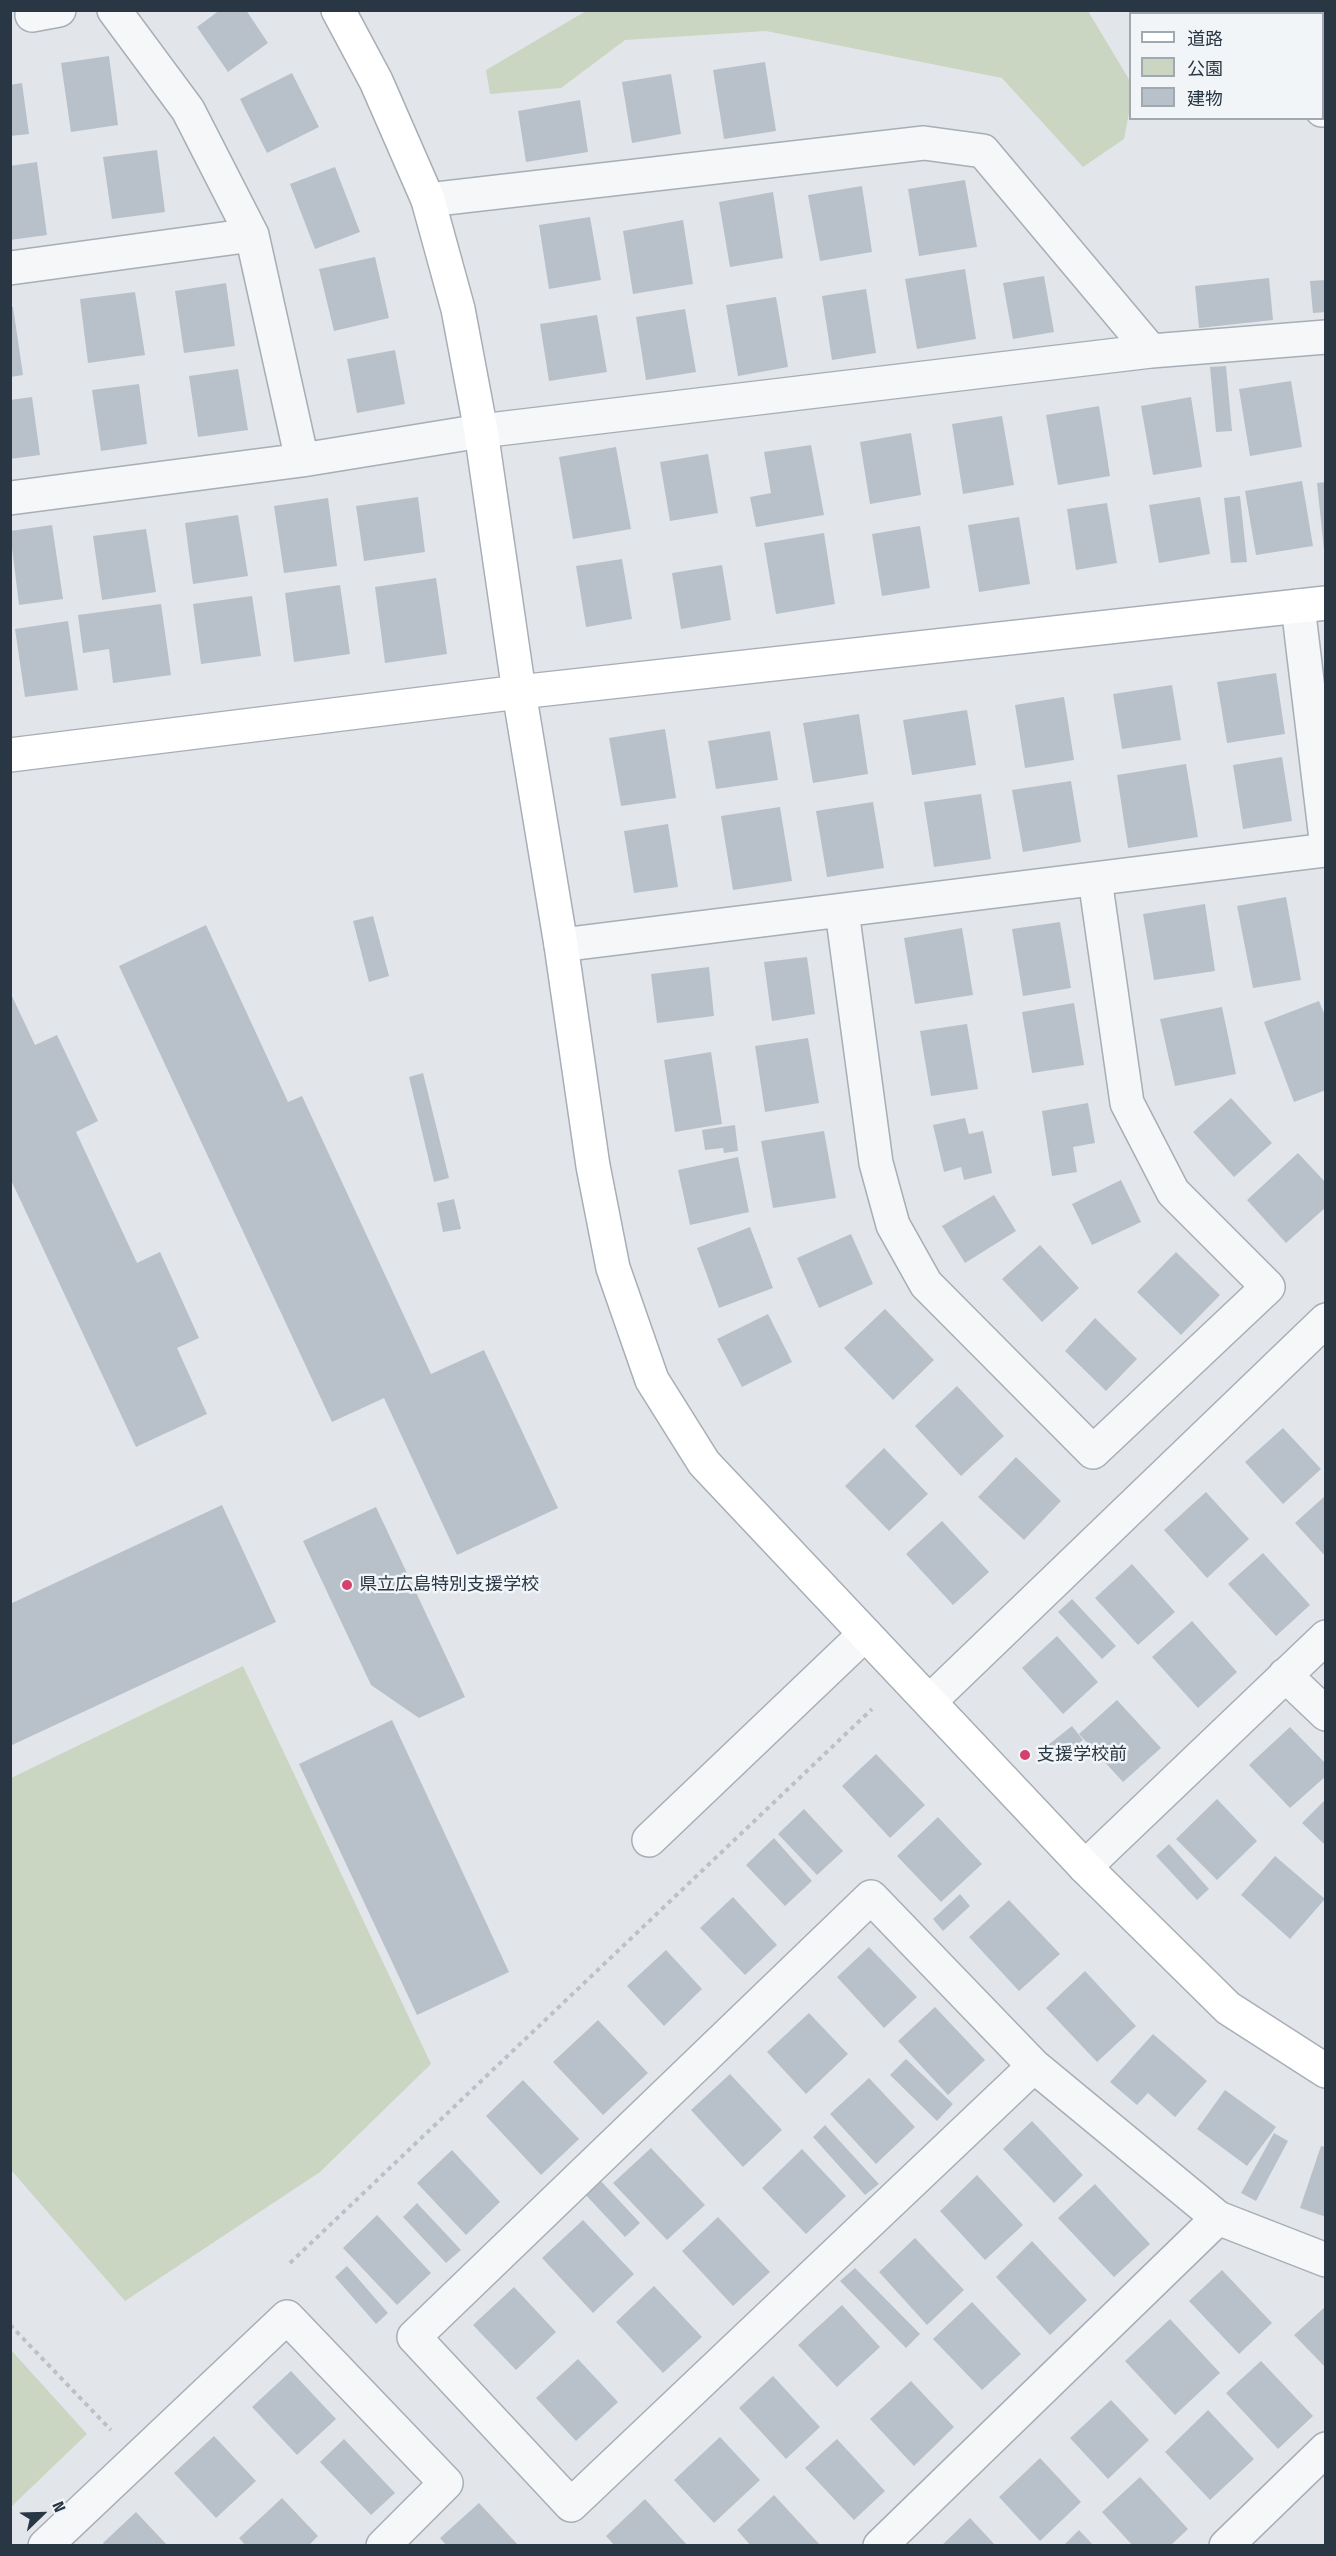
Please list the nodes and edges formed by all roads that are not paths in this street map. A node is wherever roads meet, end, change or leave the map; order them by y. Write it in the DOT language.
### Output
graph roads {
  1 [pos="114,10"];
  2 [pos="338,10"];
  3 [pos="428,200"];
  4 [pos="252,235"];
  5 [pos="10,268"];
  6 [pos="1326,337"];
  7 [pos="1151,351"];
  8 [pos="481,431"];
  9 [pos="302,460"];
  10 [pos="10,498"];
  11 [pos="1312,605"];
  12 [pos="519,692"];
  13 [pos="10,755"];
  14 [pos="1326,839"];
  15 [pos="1326,850"];
  16 [pos="1095,879"];
  17 [pos="842,911"];
  18 [pos="561,945"];
  19 [pos="1326,1320"];
  20 [pos="865,1634"];
  21 [pos="1326,1636"];
  22 [pos="1285,1675"];
  23 [pos="930,1701"];
  24 [pos="1326,1714"];
  25 [pos="649,1840"];
  26 [pos="1085,1867"];
  27 [pos="1034,2066"];
  28 [pos="1326,2071"];
  29 [pos="1218,2218"];
  30 [pos="1326,2260"];
  31 [pos="1326,2449"];
  32 [pos="45,2546"];
  33 [pos="383,2546"];
  34 [pos="879,2546"];
  35 [pos="1226,2546"];
  1 -- 4 [label="street"];
  2 -- 3 [label="street"];
  3 -- 7 [label="street"];
  3 -- 8 [label="street"];
  4 -- 5 [label="street"];
  4 -- 9 [label="street"];
  6 -- 7 [label="street"];
  7 -- 8 [label="street"];
  8 -- 9 [label="street"];
  8 -- 12 [label="street"];
  9 -- 10 [label="street"];
  11 -- 12 [label="street"];
  11 -- 14 [label="street"];
  12 -- 13 [label="street"];
  12 -- 18 [label="street"];
  15 -- 16 [label="street"];
  16 -- 17 [label="street"];
  16 -- 17 [label="street"];
  17 -- 18 [label="street"];
  18 -- 20 [label="street"];
  19 -- 23 [label="street"];
  20 -- 23 [label="street"];
  20 -- 25 [label="street"];
  21 -- 22 [label="street"];
  22 -- 24 [label="street"];
  22 -- 26 [label="street"];
  23 -- 26 [label="street"];
  26 -- 28 [label="street"];
  27 -- 27 [label="street"];
  27 -- 29 [label="street"];
  29 -- 30 [label="street"];
  29 -- 34 [label="street"];
  31 -- 35 [label="street"];
  32 -- 33 [label="street"];
}
